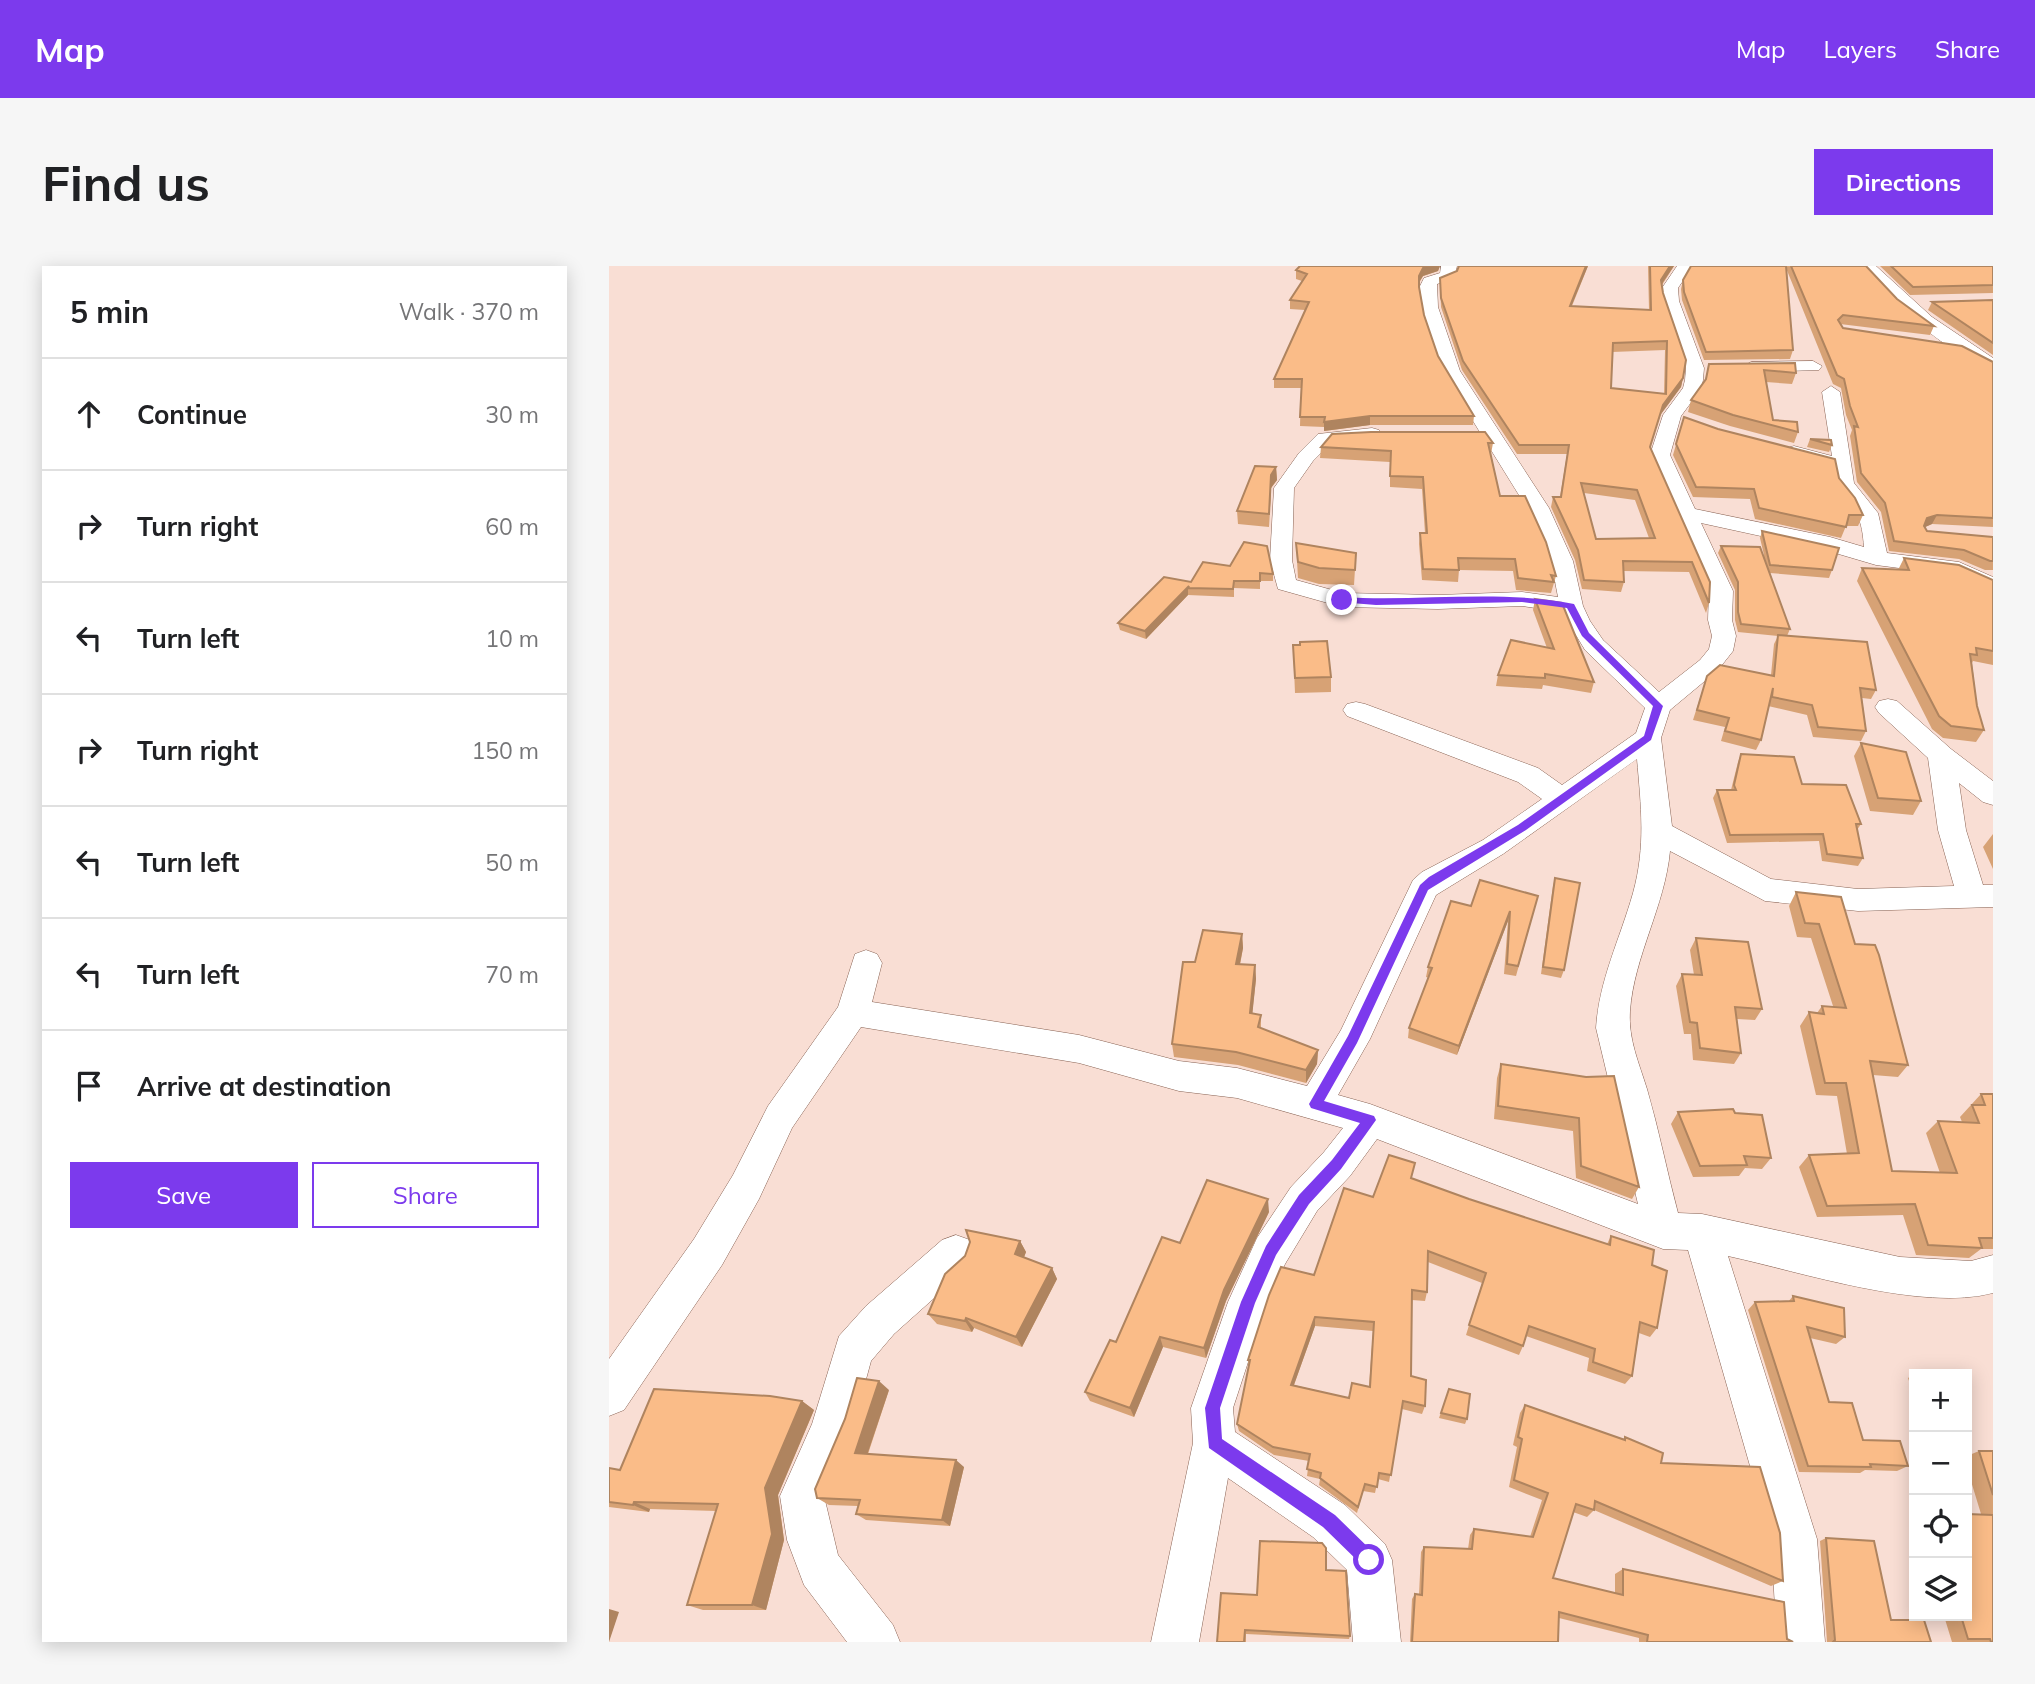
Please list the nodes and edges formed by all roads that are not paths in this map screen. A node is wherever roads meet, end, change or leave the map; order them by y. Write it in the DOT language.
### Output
graph roads {
  1 [pos="1449,266"];
  2 [pos="1685,266"];
  3 [pos="1867,266"];
  4 [pos="1902,303"];
  5 [pos="1927,303"];
  6 [pos="1924,342"];
  7 [pos="1960,347"];
  8 [pos="1993,365"];
  9 [pos="1813,366"];
  10 [pos="1737,367"];
  11 [pos="1831,392"];
  12 [pos="1467,433"];
  13 [pos="1391,434"];
  14 [pos="1492,434"];
  15 [pos="1779,447"];
  16 [pos="1843,465"];
  17 [pos="1688,514"];
  18 [pos="1876,558"];
  19 [pos="1993,586"];
  20 [pos="1571,606"];
  21 [pos="1658,706"];
  22 [pos="1888,707"];
  23 [pos="1356,710"];
  24 [pos="1648,738"];
  25 [pos="1941,755"];
  26 [pos="1993,795"];
  27 [pos="1562,799"];
  28 [pos="1658,831"];
  29 [pos="1982,897"];
  30 [pos="866,963"];
  31 [pos="853,1012"];
  32 [pos="1315,1104"];
  33 [pos="1370,1120"];
  34 [pos="1682,1232"];
  35 [pos="956,1253"];
  36 [pos="1993,1274"];
  37 [pos="609,1395"];
  38 [pos="1214,1443"];
  39 [pos="876,1642"];
  40 [pos="1175,1642"];
  41 [pos="1377,1642"];
  42 [pos="1801,1642"];
  1 -- 14 [label="street"];
  2 -- 17 [label="street"];
  3 -- 4 [label="street"];
  4 -- 5 [label="street"];
  4 -- 7 [label="street"];
  6 -- 7 [label="street"];
  7 -- 8 [label="street"];
  9 -- 10 [label="street"];
  11 -- 16 [label="street"];
  12 -- 14 [label="street"];
  13 -- 20 [label="street"];
  14 -- 20 [label="street"];
  15 -- 16 [label="street"];
  16 -- 18 [label="street"];
  17 -- 18 [label="street"];
  17 -- 21 [label="street"];
  18 -- 19 [label="street"];
  20 -- 21 [label="street"];
  21 -- 24 [label="street"];
  22 -- 25 [label="street"];
  23 -- 27 [label="street"];
  24 -- 27 [label="street"];
  24 -- 28 [label="street"];
  25 -- 26 [label="street"];
  25 -- 29 [label="street"];
  27 -- 32 [label="street"];
  28 -- 29 [label="street"];
  28 -- 34 [label="street"];
  30 -- 31 [label="street"];
  31 -- 32 [label="street"];
  31 -- 37 [label="street"];
  32 -- 33 [label="street"];
  33 -- 34 [label="street"];
  33 -- 38 [label="street"];
  34 -- 36 [label="street"];
  34 -- 42 [label="street"];
  35 -- 39 [label="street"];
  38 -- 40 [label="street"];
  38 -- 41 [label="street"];
}
